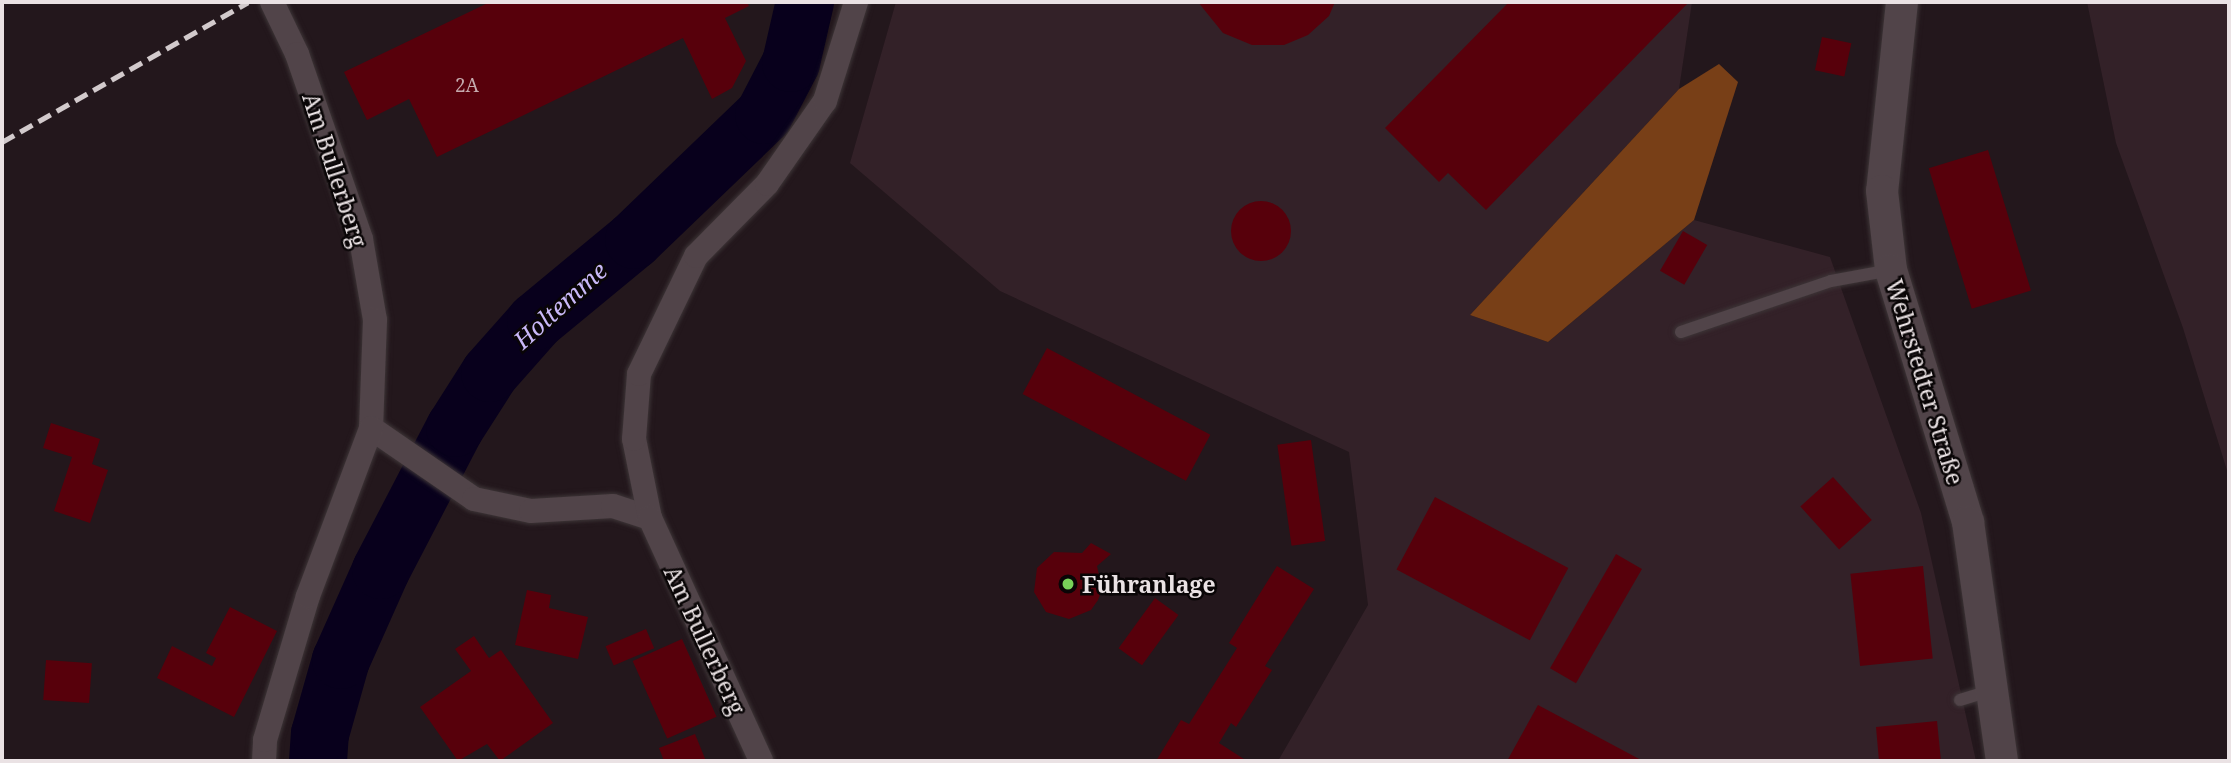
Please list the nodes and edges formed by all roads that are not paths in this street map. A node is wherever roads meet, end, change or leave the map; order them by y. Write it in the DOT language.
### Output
graph roads {
  1 [pos="272,2"];
  2 [pos="856,2"];
  3 [pos="1902,2"];
  4 [pos="1891,270"];
  5 [pos="1681,332"];
  6 [pos="371,428"];
  7 [pos="650,518"];
  8 [pos="1993,690"];
  9 [pos="1960,700"];
  10 [pos="264,761"];
  11 [pos="761,761"];
  12 [pos="2003,761"];
  1 -- 6 [label="street, Am Bullerberg"];
  2 -- 7 [label="street, Am Bullerberg"];
  3 -- 4 [label="street, Wehrstedter Straße"];
  4 -- 5 [label="lane"];
  4 -- 8 [label="street, Wehrstedter Straße"];
  6 -- 7 [label="street"];
  6 -- 10 [label="street, Am Bullerberg"];
  7 -- 11 [label="street, Am Bullerberg"];
  8 -- 9 [label="lane"];
  8 -- 12 [label="street, Wehrstedter Straße"];
}
